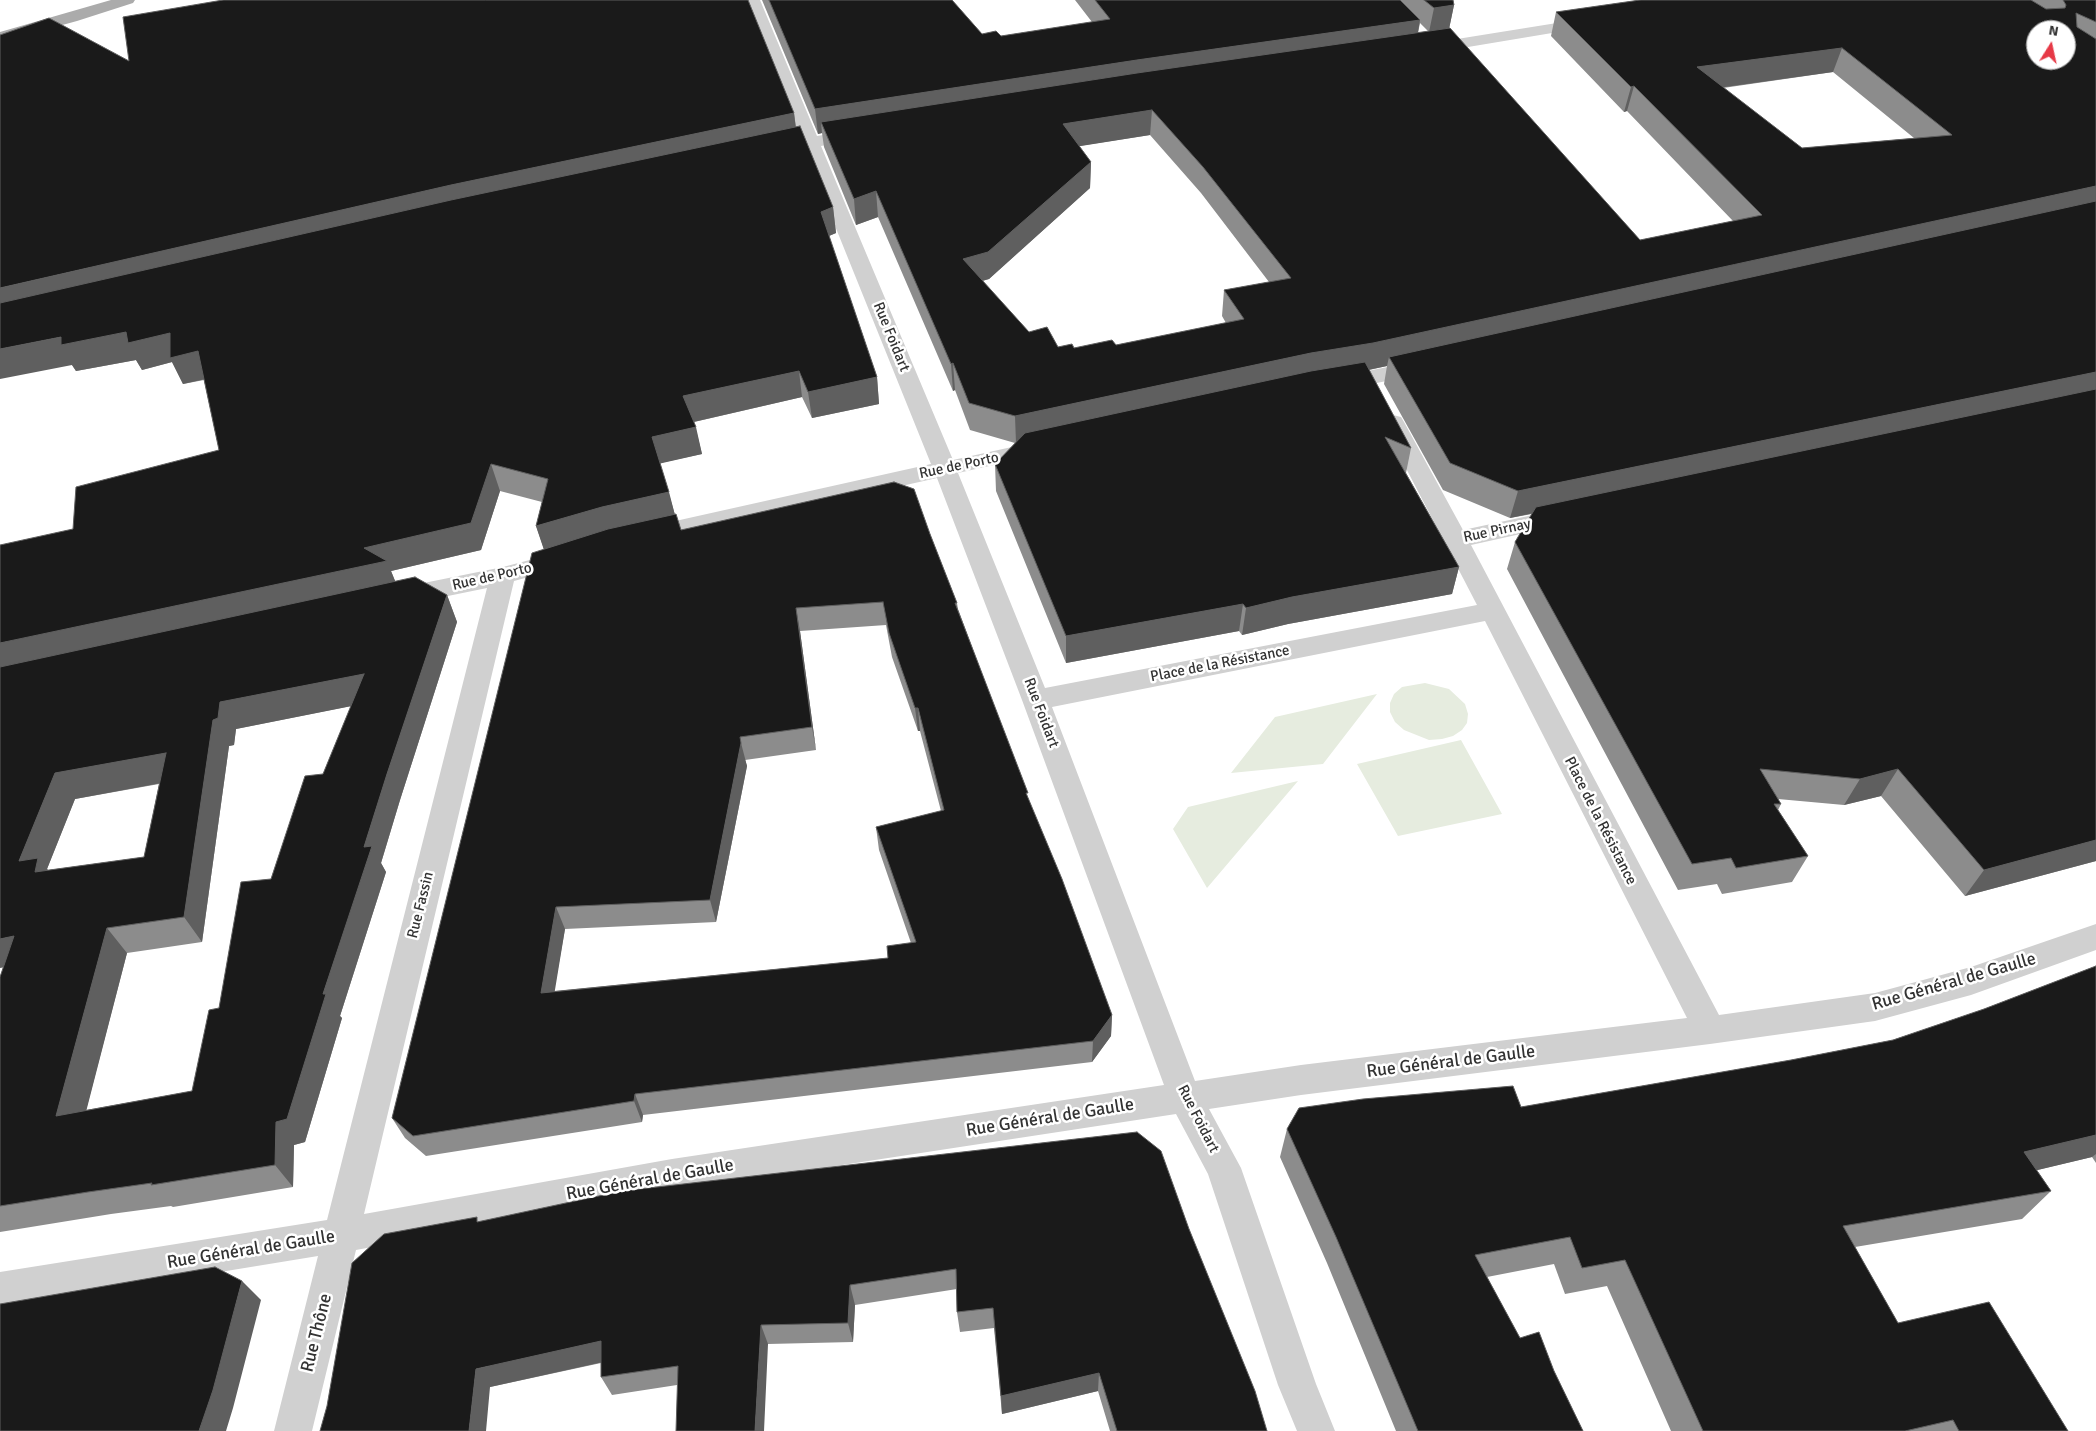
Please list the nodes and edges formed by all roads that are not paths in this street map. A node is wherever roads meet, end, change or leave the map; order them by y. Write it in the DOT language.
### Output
graph roads {
  1 [pos="127,0"];
  2 [pos="752,0"];
  3 [pos="1610,19"];
  4 [pos="0,37"];
  5 [pos="1416,43"];
  6 [pos="880,131"];
  7 [pos="811,142"];
  8 [pos="752,154"];
  9 [pos="1446,362"];
  10 [pos="1368,380"];
  11 [pos="1316,388"];
  12 [pos="1057,444"];
  13 [pos="944,469"];
  14 [pos="1582,513"];
  15 [pos="1456,540"];
  16 [pos="620,542"];
  17 [pos="585,552"];
  18 [pos="503,576"];
  19 [pos="377,602"];
  20 [pos="1491,611"];
  21 [pos="1036,700"];
  22 [pos="2096,937"];
  23 [pos="1710,1030"];
  24 [pos="1185,1098"];
  25 [pos="340,1235"];
  26 [pos="0,1290"];
  27 [pos="293,1431"];
  28 [pos="1316,1431"];
  1 -- 4 [label="main road"];
  2 -- 7 [label="street, Rue Foidart"];
  3 -- 5 [label="street"];
  6 -- 7 [label="street"];
  7 -- 8 [label="street"];
  7 -- 13 [label="street, Rue Foidart"];
  9 -- 10 [label="street"];
  10 -- 11 [label="street"];
  10 -- 15 [label="street, Place de la Résistance"];
  12 -- 13 [label="street, Rue de Porto"];
  13 -- 16 [label="street, Rue de Porto"];
  13 -- 21 [label="street, Rue Foidart"];
  14 -- 15 [label="street, Rue Pirnay"];
  15 -- 20 [label="street, Place de la Résistance"];
  17 -- 18 [label="street, Rue de Porto"];
  18 -- 19 [label="street, Rue de Porto"];
  18 -- 25 [label="street, Rue Fassin"];
  20 -- 21 [label="street, Place de la Résistance"];
  20 -- 23 [label="street, Place de la Résistance"];
  21 -- 24 [label="street, Rue Foidart"];
  22 -- 23 [label="street, Rue Général de Gaulle"];
  23 -- 24 [label="street, Rue Général de Gaulle"];
  24 -- 25 [label="street, Rue Général de Gaulle"];
  24 -- 28 [label="street, Rue Foidart"];
  25 -- 26 [label="street, Rue Général de Gaulle"];
  25 -- 27 [label="street, Rue Thône"];
}
